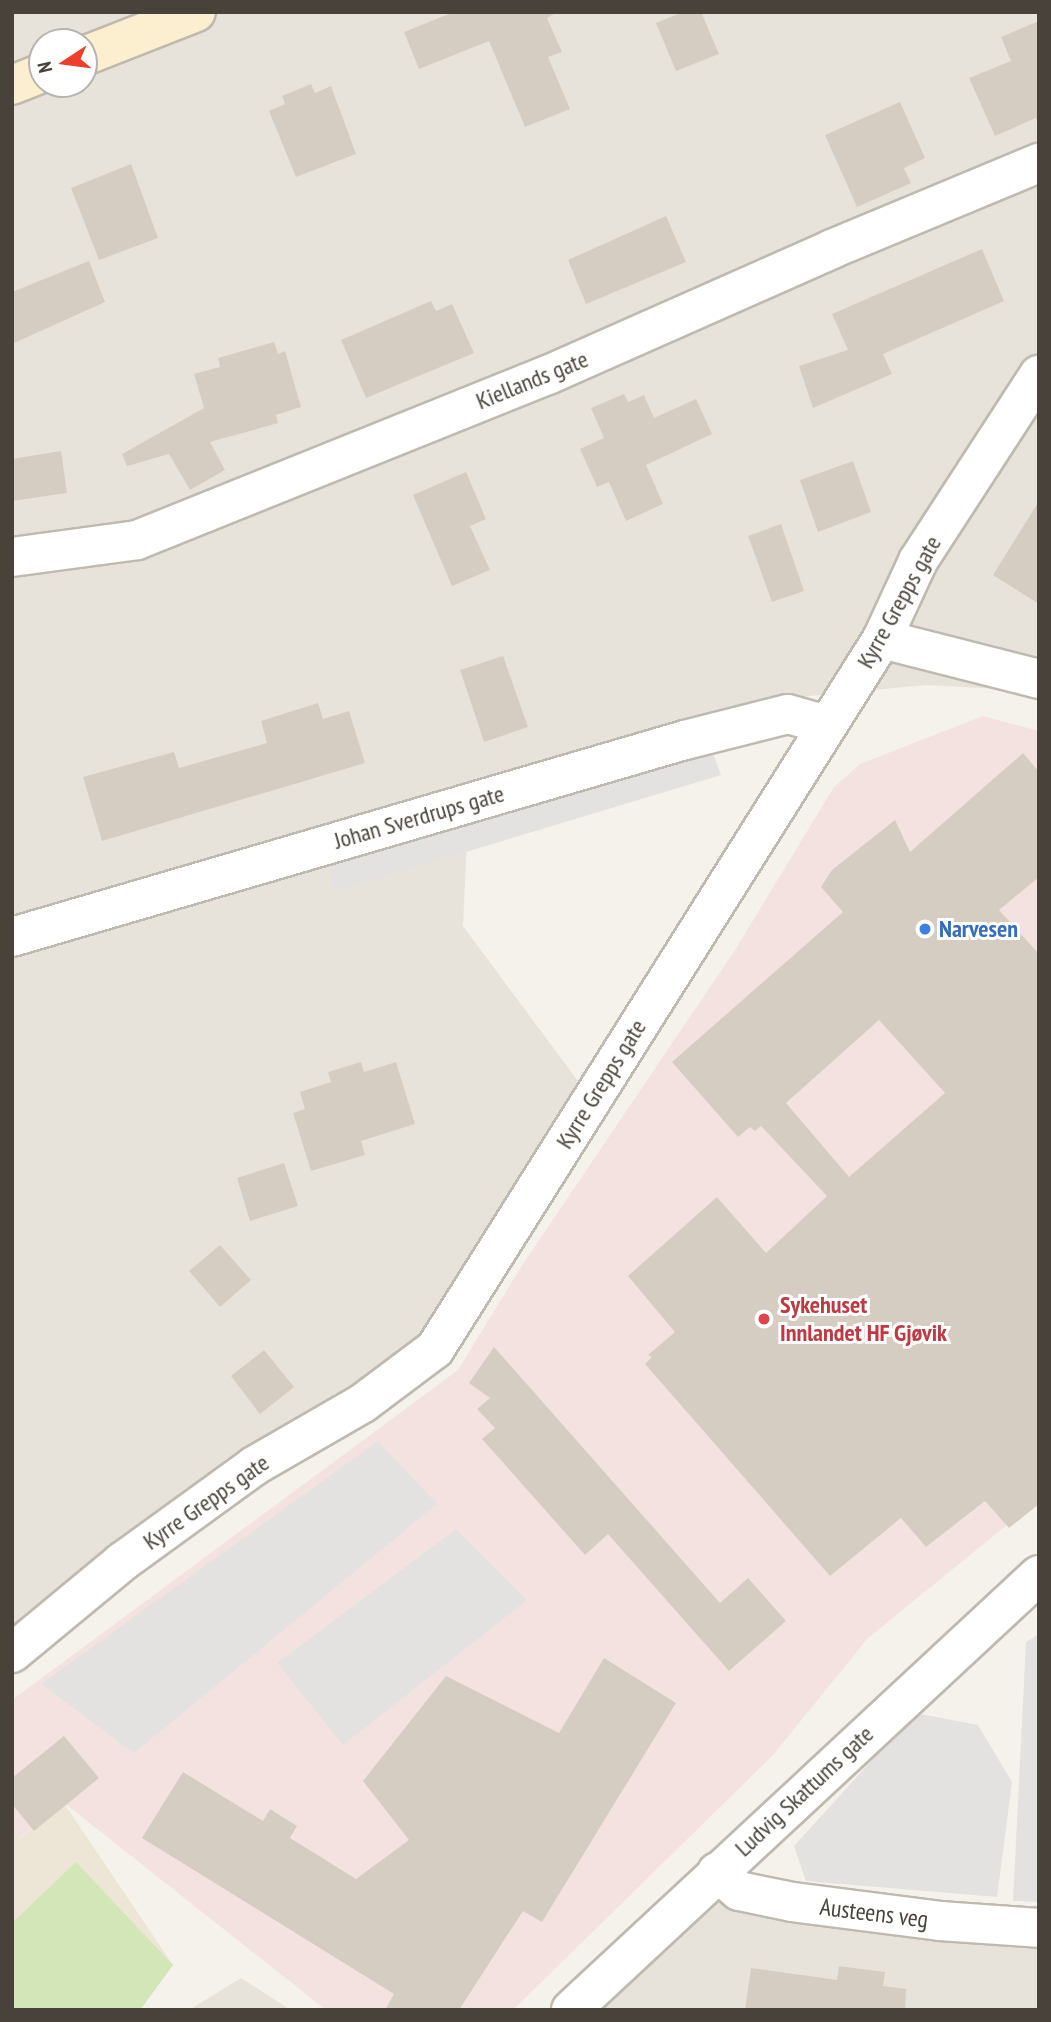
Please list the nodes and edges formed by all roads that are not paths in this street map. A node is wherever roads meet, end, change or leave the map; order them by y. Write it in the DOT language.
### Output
graph roads {
  1 [pos="196,12"];
  2 [pos="98,50"];
  3 [pos="1039,163"];
  4 [pos="1039,375"];
  5 [pos="12,557"];
  6 [pos="882,639"];
  7 [pos="1039,679"];
  8 [pos="827,725"];
  9 [pos="12,937"];
  10 [pos="1039,1575"];
  11 [pos="12,1653"];
  12 [pos="717,1872"];
  13 [pos="1039,1928"];
  14 [pos="570,2010"];
  1 -- 2 [label="main road"];
  3 -- 5 [label="street, Kiellands gate"];
  4 -- 6 [label="street, Kyrre Grepps gate"];
  6 -- 7 [label="street"];
  6 -- 8 [label="street, Kyrre Grepps gate"];
  8 -- 9 [label="street, Johan Sverdrups gate"];
  8 -- 11 [label="street, Kyrre Grepps gate"];
  10 -- 12 [label="street, Ludvig Skattums gate"];
  12 -- 13 [label="street, Austeens veg"];
  12 -- 14 [label="street, Ludvig Skattums gate"];
}
